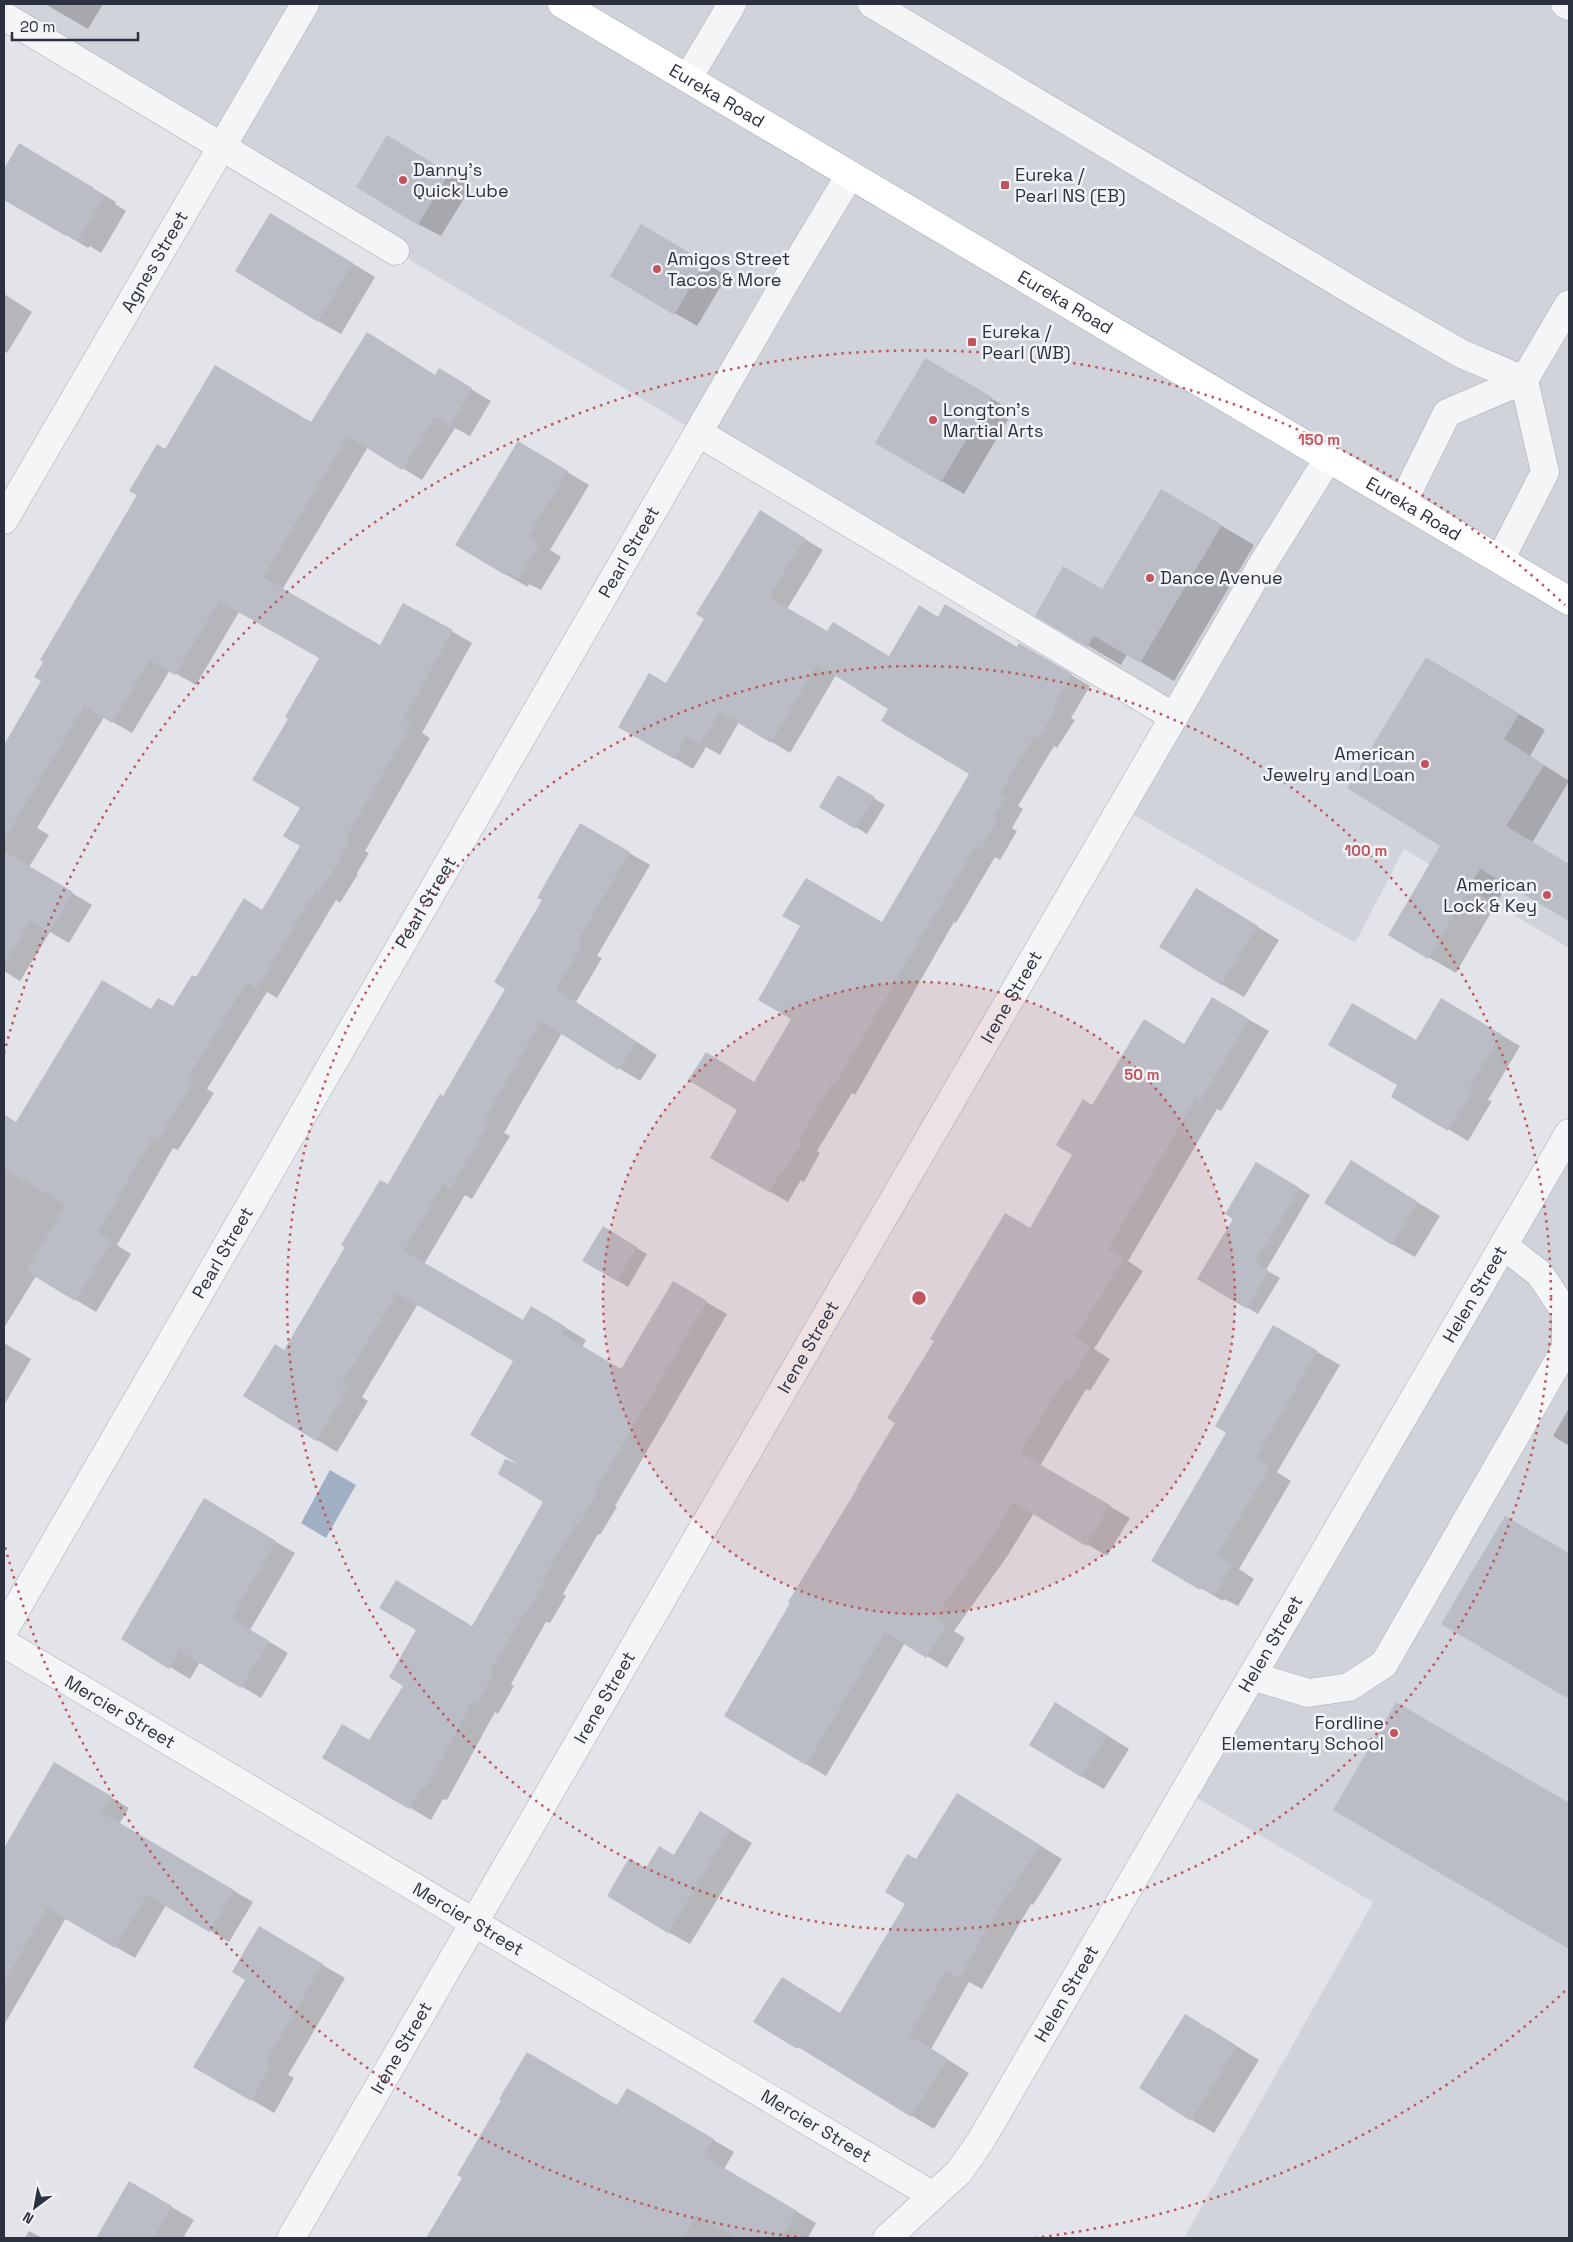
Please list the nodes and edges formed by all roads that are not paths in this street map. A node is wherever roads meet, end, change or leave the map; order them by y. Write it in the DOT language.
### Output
graph roads {
  1 [pos="305,4"];
  2 [pos="562,4"];
  3 [pos="732,4"];
  4 [pos="872,4"];
  5 [pos="1565,4"];
  6 [pos="1569,6"];
  7 [pos="4,16"];
  8 [pos="688,78"];
  9 [pos="221,146"];
  10 [pos="850,175"];
  11 [pos="395,251"];
  12 [pos="1569,304"];
  13 [pos="1524,380"];
  14 [pos="699,433"];
  15 [pos="1328,459"];
  16 [pos="1402,502"];
  17 [pos="4,520"];
  18 [pos="1500,560"];
  19 [pos="1569,601"];
  20 [pos="1174,717"];
  21 [pos="1569,1133"];
  22 [pos="1503,1245"];
  23 [pos="4,1630"];
  24 [pos="4,1644"];
  25 [pos="1252,1676"];
  26 [pos="476,1924"];
  27 [pos="932,2195"];
  28 [pos="291,2238"];
  29 [pos="887,2238"];
  1 -- 9 [label="street, Agnes Street"];
  2 -- 8 [label="main road, Eureka Road"];
  3 -- 8 [label="street"];
  4 -- 13 [label="street"];
  5 -- 6 [label="street"];
  7 -- 9 [label="street"];
  8 -- 10 [label="main road, Eureka Road"];
  9 -- 11 [label="street"];
  9 -- 17 [label="street, Agnes Street"];
  10 -- 14 [label="street, Pearl Street"];
  10 -- 15 [label="main road, Eureka Road"];
  12 -- 13 [label="street"];
  13 -- 16 [label="street"];
  13 -- 18 [label="street"];
  14 -- 20 [label="street"];
  14 -- 23 [label="street, Pearl Street"];
  15 -- 16 [label="main road, Eureka Road"];
  15 -- 20 [label="street, Irene Street"];
  16 -- 18 [label="main road, Eureka Road"];
  18 -- 19 [label="main road, Eureka Road"];
  20 -- 26 [label="street, Irene Street"];
  21 -- 22 [label="street, Helen Street"];
  22 -- 25 [label="street, Helen Street"];
  22 -- 25 [label="street"];
  24 -- 26 [label="street, Mercier Street"];
  25 -- 27 [label="street, Helen Street"];
  26 -- 27 [label="street, Mercier Street"];
  26 -- 28 [label="street, Irene Street"];
  27 -- 29 [label="street, Helen Street"];
}
